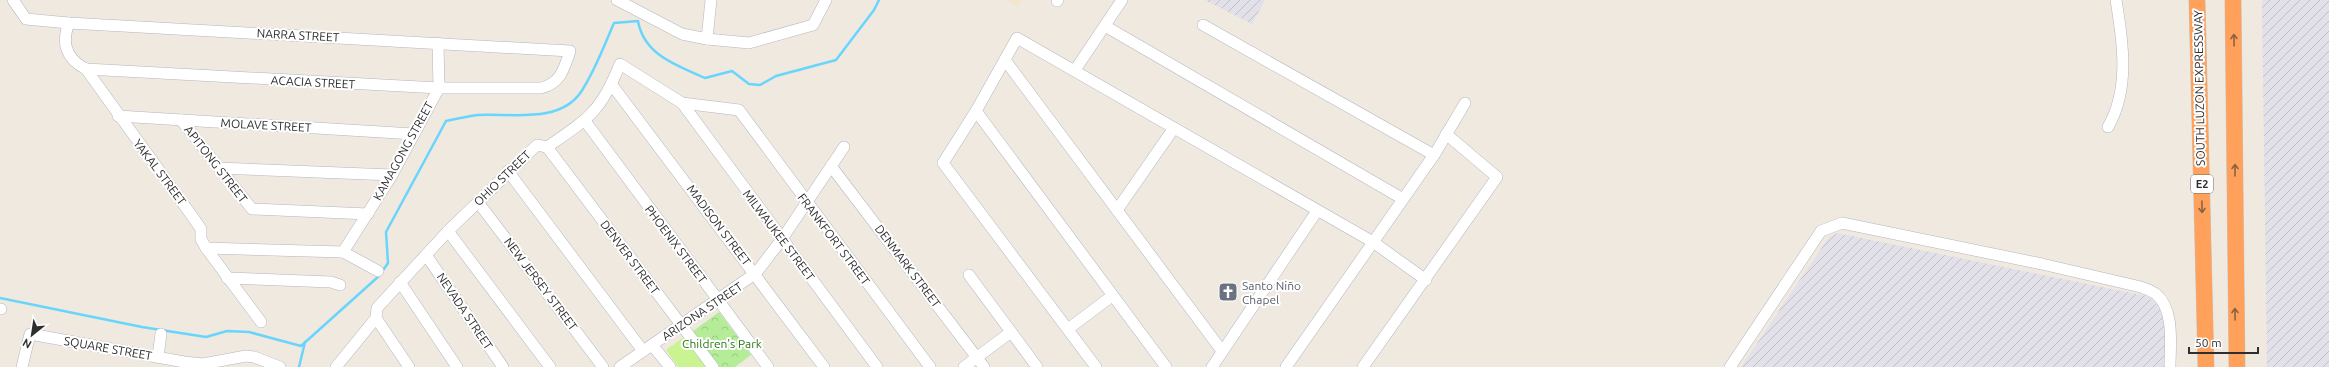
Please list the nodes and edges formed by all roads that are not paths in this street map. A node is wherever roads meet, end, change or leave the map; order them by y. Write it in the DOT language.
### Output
graph roads {
  1 [pos="13,0"];
  2 [pos="617,0"];
  3 [pos="710,0"];
  4 [pos="826,0"];
  5 [pos="1122,0"];
  6 [pos="2116,0"];
  7 [pos="2197,0"];
  8 [pos="2233,0"];
  9 [pos="69,23"];
  10 [pos="1203,25"];
  11 [pos="1105,26"];
  12 [pos="707,39"];
  13 [pos="438,43"];
  14 [pos="1005,60"];
  15 [pos="86,69"];
  16 [pos="1076,70"];
  17 [pos="612,85"];
  18 [pos="438,88"];
  19 [pos="541,88"];
  20 [pos="682,103"];
  21 [pos="1465,103"];
  22 [pos="739,110"];
  23 [pos="976,111"];
  24 [pos="118,116"];
  25 [pos="181,120"];
  26 [pos="585,122"];
  27 [pos="2108,127"];
  28 [pos="1174,128"];
  29 [pos="414,134"];
  30 [pos="1446,134"];
  31 [pos="547,147"];
  32 [pos="844,147"];
  33 [pos="1434,155"];
  34 [pos="831,166"];
  35 [pos="219,168"];
  36 [pos="508,171"];
  37 [pos="392,175"];
  38 [pos="1403,199"];
  39 [pos="478,202"];
  40 [pos="807,203"];
  41 [pos="1117,210"];
  42 [pos="1316,211"];
  43 [pos="368,214"];
  44 [pos="448,231"];
  45 [pos="782,239"];
  46 [pos="1373,242"];
  47 [pos="206,248"];
  48 [pos="343,252"];
  49 [pos="426,255"];
  50 [pos="378,271"];
  51 [pos="756,273"];
  52 [pos="968,275"];
  53 [pos="227,278"];
  54 [pos="1426,280"];
  55 [pos="400,282"];
  56 [pos="340,285"];
  57 [pos="1112,296"];
  58 [pos="719,300"];
  59 [pos="376,318"];
  60 [pos="261,322"];
  61 [pos="681,324"];
  62 [pos="1068,330"];
  63 [pos="1011,332"];
  64 [pos="161,334"];
  65 [pos="648,348"];
  66 [pos="1222,351"];
  67 [pos="158,356"];
  68 [pos="977,357"];
  69 [pos="228,363"];
  70 [pos="184,364"];
  71 [pos="276,366"];
  72 [pos="22,367"];
  73 [pos="336,367"];
  74 [pos="409,367"];
  75 [pos="457,367"];
  76 [pos="503,367"];
  77 [pos="550,367"];
  78 [pos="603,367"];
  79 [pos="620,367"];
  80 [pos="670,367"];
  81 [pos="713,367"];
  82 [pos="768,367"];
  83 [pos="824,367"];
  84 [pos="877,367"];
  85 [pos="930,367"];
  86 [pos="964,367"];
  87 [pos="984,367"];
  88 [pos="1037,367"];
  89 [pos="1096,367"];
  90 [pos="1166,367"];
  91 [pos="1212,367"];
  92 [pos="1286,367"];
  93 [pos="1363,367"];
  94 [pos="1730,367"];
  95 [pos="2170,367"];
  96 [pos="2206,367"];
  97 [pos="2237,367"];
  1 -- 9 [label="street, NARRA STREET"];
  2 -- 12 [label="street"];
  3 -- 12 [label="street"];
  4 -- 12 [label="street"];
  5 -- 11 [label="street"];
  6 -- 27 [label="street"];
  7 -- 96 [label="highway, SOUTH LUZON EXPRESSWAY / E2, one-way"];
  97 -- 8 [label="highway, one-way"];
  9 -- 13 [label="street, NARRA STREET"];
  9 -- 15 [label="street, YAKAL STREET"];
  10 -- 33 [label="street"];
  11 -- 16 [label="street"];
  11 -- 38 [label="street"];
  13 -- 18 [label="street, KAMAGONG STREET"];
  13 -- 19 [label="street, NARRA STREET"];
  14 -- 16 [label="street"];
  14 -- 23 [label="street"];
  14 -- 41 [label="street"];
  15 -- 18 [label="street, ACACIA STREET"];
  15 -- 24 [label="street, YAKAL STREET"];
  16 -- 28 [label="street"];
  17 -- 20 [label="street, OHIO STREET"];
  17 -- 26 [label="street, OHIO STREET"];
  17 -- 51 [label="street, MADISON STREET"];
  18 -- 19 [label="street, ACACIA STREET"];
  18 -- 29 [label="street, KAMAGONG STREET"];
  20 -- 22 [label="street, OHIO STREET"];
  20 -- 45 [label="street, MILWAUKEE STREET"];
  21 -- 30 [label="street"];
  22 -- 40 [label="street, FRANKFORT STREET"];
  23 -- 57 [label="street"];
  23 -- 62 [label="street"];
  24 -- 25 [label="street, MOLAVE STREET"];
  24 -- 47 [label="street, YAKAL STREET"];
  25 -- 29 [label="street, MOLAVE STREET"];
  25 -- 35 [label="street, APITONG STREET"];
  26 -- 31 [label="street, OHIO STREET"];
  26 -- 58 [label="street, PHOENIX STREET"];
  28 -- 41 [label="street"];
  28 -- 42 [label="street"];
  29 -- 37 [label="street, KAMAGONG STREET"];
  30 -- 33 [label="street"];
  30 -- 54 [label="street"];
  31 -- 36 [label="street, OHIO STREET"];
  31 -- 61 [label="street, DENVER STREET"];
  32 -- 34 [label="street, ARIZONA STREET"];
  33 -- 38 [label="street"];
  34 -- 40 [label="street, ARIZONA STREET"];
  34 -- 68 [label="street, DENMARK STREET"];
  35 -- 37 [label="street"];
  35 -- 43 [label="street, APITONG STREET"];
  36 -- 39 [label="street, OHIO STREET"];
  36 -- 65 [label="street"];
  37 -- 43 [label="street, KAMAGONG STREET"];
  38 -- 46 [label="street"];
  39 -- 44 [label="street, OHIO STREET"];
  39 -- 78 [label="street, NEW JERSEY STREET"];
  40 -- 45 [label="street, ARIZONA STREET"];
  40 -- 85 [label="street, FRANKFORT STREET"];
  41 -- 66 [label="street"];
  42 -- 46 [label="street"];
  42 -- 66 [label="street"];
  43 -- 48 [label="street, KAMAGONG STREET"];
  44 -- 49 [label="street, OHIO STREET"];
  44 -- 77 [label="street"];
  45 -- 51 [label="street, ARIZONA STREET"];
  45 -- 84 [label="street, MILWAUKEE STREET"];
  46 -- 54 [label="street"];
  46 -- 92 [label="street"];
  47 -- 48 [label="street"];
  47 -- 53 [label="street, YAKAL STREET"];
  48 -- 50 [label="street"];
  49 -- 55 [label="street, OHIO STREET"];
  49 -- 76 [label="street, NEVADA STREET"];
  51 -- 58 [label="street, ARIZONA STREET"];
  51 -- 83 [label="street, MADISON STREET"];
  52 -- 63 [label="street"];
  53 -- 56 [label="street"];
  53 -- 60 [label="street, YAKAL STREET"];
  54 -- 93 [label="street"];
  55 -- 59 [label="street, OHIO STREET"];
  55 -- 75 [label="street"];
  57 -- 62 [label="street"];
  57 -- 90 [label="street"];
  58 -- 61 [label="street, ARIZONA STREET"];
  58 -- 82 [label="street, PHOENIX STREET"];
  59 -- 73 [label="street, OHIO STREET"];
  59 -- 74 [label="street"];
  61 -- 65 [label="street, ARIZONA STREET"];
  61 -- 81 [label="street, DENVER STREET"];
  62 -- 89 [label="street"];
  63 -- 68 [label="street"];
  63 -- 88 [label="street"];
  64 -- 67 [label="street"];
  65 -- 79 [label="street, ARIZONA STREET"];
  65 -- 80 [label="street"];
  66 -- 91 [label="street"];
  67 -- 70 [label="street, SQUARE STREET"];
  67 -- 72 [label="street, SQUARE STREET"];
  68 -- 86 [label="street"];
  68 -- 87 [label="street, DENMARK STREET"];
  69 -- 70 [label="street, SQUARE STREET"];
  69 -- 71 [label="street, SQUARE STREET"];
  94 -- 95 [label="street"];
}
